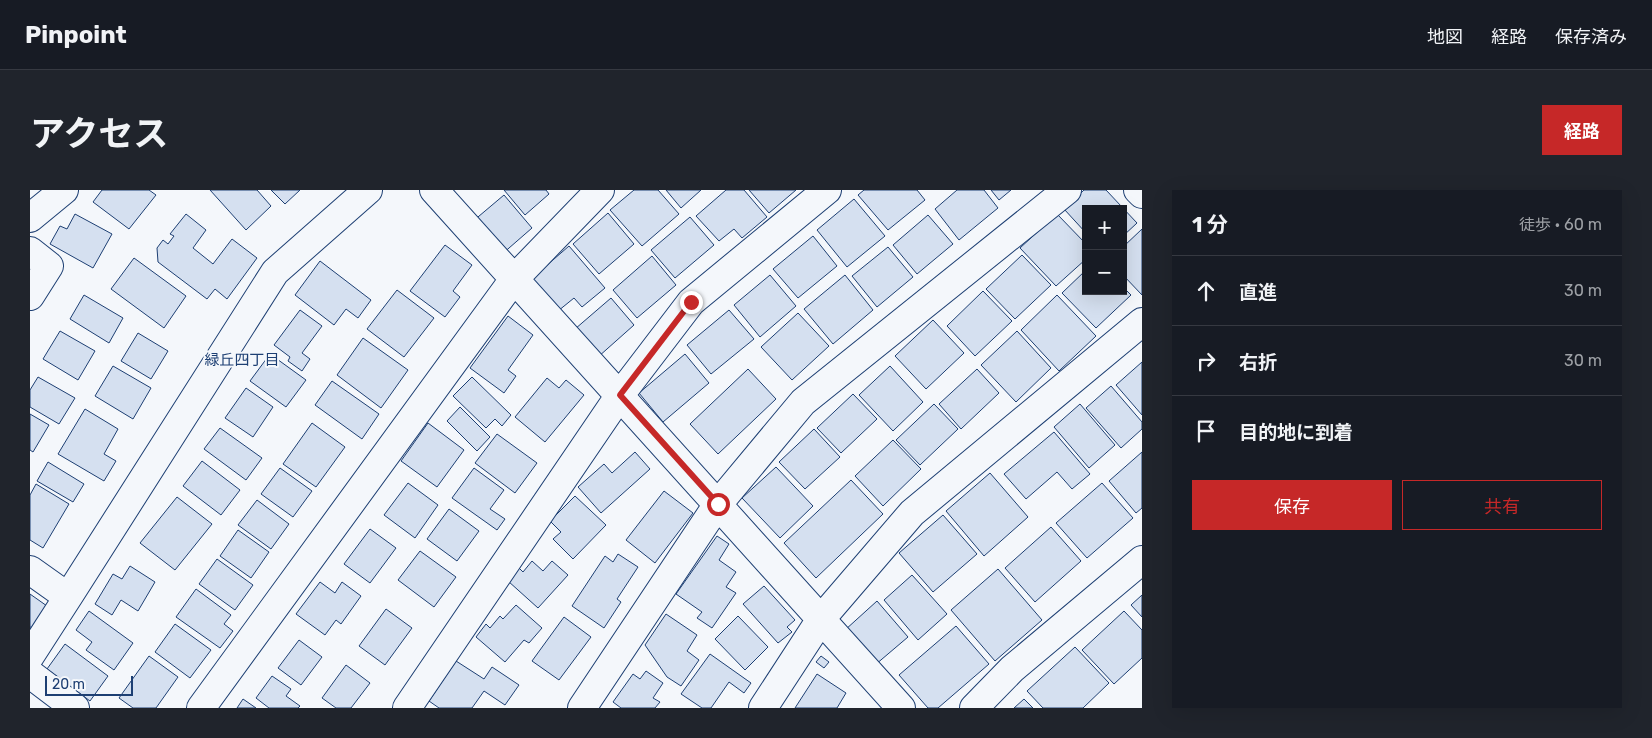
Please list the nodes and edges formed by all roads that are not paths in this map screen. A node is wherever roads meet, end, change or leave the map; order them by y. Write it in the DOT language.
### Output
graph roads {
  1 [pos="64,190"];
  2 [pos="368,190"];
  3 [pos="434,190"];
  4 [pos="600,190"];
  5 [pos="827,190"];
  6 [pos="1067,190"];
  7 [pos="1138,190"];
  8 [pos="1142,194"];
  9 [pos="30,218"];
  10 [pos="30,251"];
  11 [pos="514,278"];
  12 [pos="30,296"];
  13 [pos="1142,322"];
  14 [pos="620,395"];
  15 [pos="718,504"];
  16 [pos="1142,560"];
  17 [pos="30,570"];
  18 [pos="68,597"];
  19 [pos="821,619"];
  20 [pos="30,656"];
  21 [pos="30,674"];
  22 [pos="75,708"];
  23 [pos="201,708"];
  24 [pos="407,708"];
  25 [pos="582,708"];
  26 [pos="763,708"];
  27 [pos="902,708"];
  28 [pos="974,708"];
  1 -- 9 [label="street"];
  2 -- 18 [label="street"];
  3 -- 11 [label="street"];
  4 -- 11 [label="street"];
  5 -- 14 [label="street"];
  6 -- 15 [label="street"];
  7 -- 8 [label="street"];
  10 -- 12 [label="street"];
  11 -- 14 [label="street"];
  11 -- 23 [label="street"];
  13 -- 19 [label="street"];
  14 -- 15 [label="street"];
  14 -- 24 [label="street"];
  15 -- 19 [label="street"];
  15 -- 25 [label="street"];
  16 -- 28 [label="street"];
  17 -- 18 [label="street"];
  18 -- 20 [label="street"];
  19 -- 26 [label="street"];
  19 -- 27 [label="street"];
  21 -- 22 [label="street"];
}
